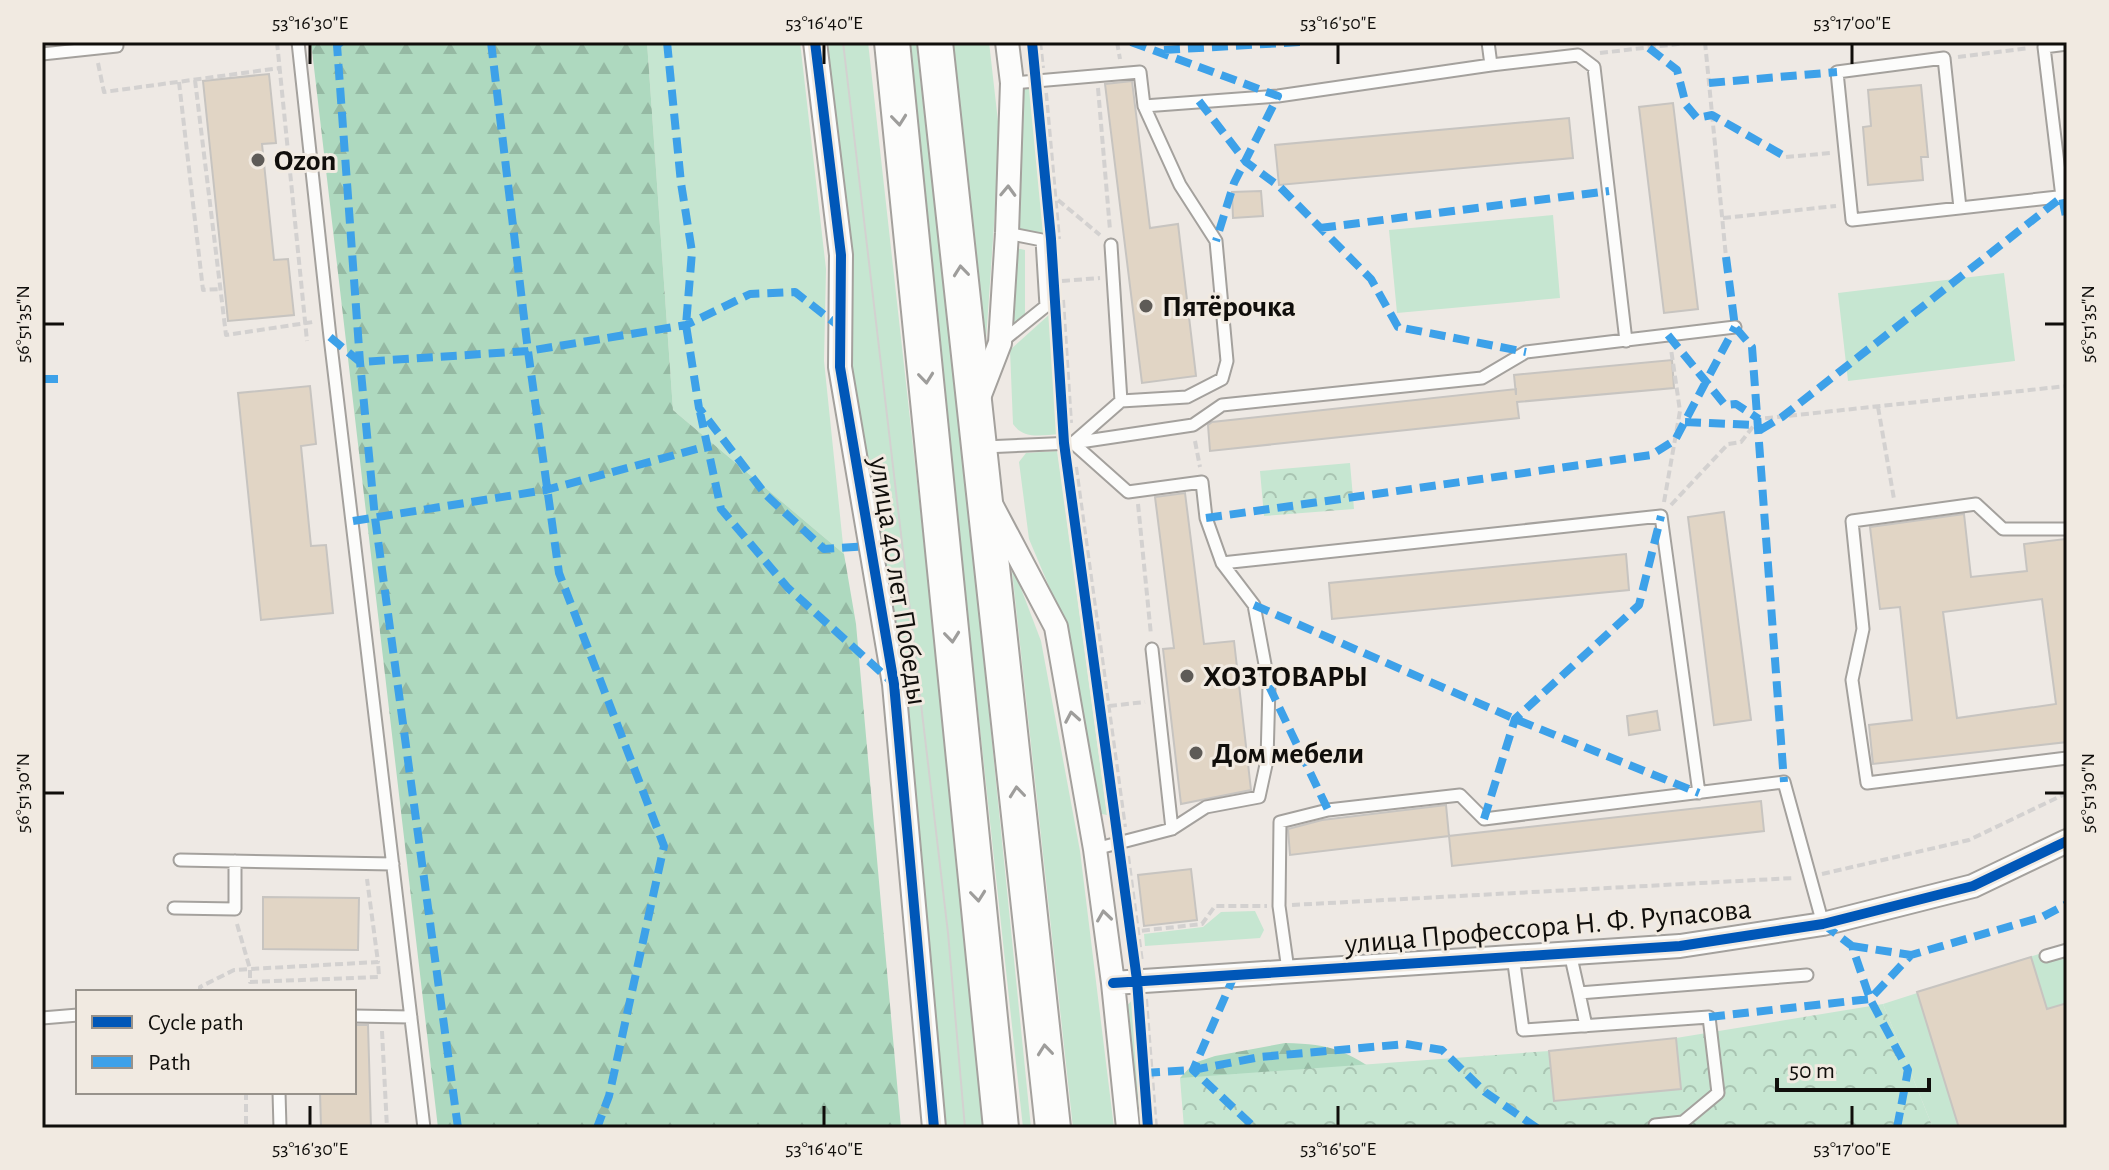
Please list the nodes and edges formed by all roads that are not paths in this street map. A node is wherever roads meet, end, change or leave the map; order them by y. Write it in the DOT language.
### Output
graph roads {
  1 [pos="116,42"];
  2 [pos="298,42"];
  3 [pos="815,42"];
  4 [pos="892,42"];
  5 [pos="935,42"];
  6 [pos="1007,42"];
  7 [pos="1488,42"];
  8 [pos="2067,44"];
  9 [pos="42,54"];
  10 [pos="1491,65"];
  11 [pos="1012,83"];
  12 [pos="1144,106"];
  13 [pos="2064,196"];
  14 [pos="1960,208"];
  15 [pos="1007,233"];
  16 [pos="1111,245"];
  17 [pos="1735,327"];
  18 [pos="1626,341"];
  19 [pos="1000,343"];
  20 [pos="1121,401"];
  21 [pos="976,405"];
  22 [pos="1068,443"];
  23 [pos="980,447"];
  24 [pos="984,492"];
  25 [pos="2067,529"];
  26 [pos="1222,563"];
  27 [pos="1151,644"];
  28 [pos="2067,758"];
  29 [pos="1699,793"];
  30 [pos="1172,829"];
  31 [pos="2067,841"];
  32 [pos="1095,849"];
  33 [pos="180,860"];
  34 [pos="235,861"];
  35 [pos="393,864"];
  36 [pos="174,908"];
  37 [pos="1823,924"];
  38 [pos="2067,950"];
  39 [pos="1570,953"];
  40 [pos="1513,956"];
  41 [pos="2046,956"];
  42 [pos="1288,970"];
  43 [pos="1807,975"];
  44 [pos="1113,983"];
  45 [pos="1579,993"];
  46 [pos="76,1015"];
  47 [pos="356,1016"];
  48 [pos="411,1017"];
  49 [pos="42,1018"];
  50 [pos="1586,1026"];
  51 [pos="279,1094"];
  52 [pos="1655,1125"];
  53 [pos="280,1128"];
  54 [pos="424,1128"];
  55 [pos="934,1128"];
  56 [pos="1001,1128"];
  57 [pos="1053,1128"];
  58 [pos="1128,1128"];
  1 -- 9 [label="lane"];
  2 -- 35 [label="lane"];
  3 -- 55 [label="street, улица 40 лет Победы"];
  4 -- 56 [label="main road, улица 40 лет Победы, one-way"];
  21 -- 5 [label="main road, one-way"];
  6 -- 11 [label="street"];
  7 -- 10 [label="lane"];
  8 -- 13 [label="lane"];
  10 -- 12 [label="lane"];
  10 -- 18 [label="lane"];
  11 -- 12 [label="lane"];
  15 -- 11 [label="street, one-way"];
  12 -- 20 [label="lane"];
  13 -- 14 [label="lane"];
  14 -- 14 [label="lane"];
  15 -- 19 [label="street"];
  15 -- 19 [label="lane"];
  16 -- 20 [label="lane"];
  17 -- 18 [label="lane"];
  18 -- 22 [label="lane"];
  19 -- 21 [label="street"];
  20 -- 22 [label="lane"];
  21 -- 23 [label="main road"];
  22 -- 23 [label="lane"];
  22 -- 26 [label="lane"];
  23 -- 24 [label="main road"];
  32 -- 24 [label="street, one-way"];
  57 -- 24 [label="main road, one-way"];
  25 -- 28 [label="lane"];
  26 -- 29 [label="lane"];
  26 -- 30 [label="lane"];
  27 -- 30 [label="lane"];
  29 -- 37 [label="lane"];
  29 -- 42 [label="lane"];
  30 -- 32 [label="lane"];
  31 -- 37 [label="street, улица Профессора Н. Ф. Рупасова"];
  44 -- 32 [label="street, one-way"];
  33 -- 34 [label="lane"];
  34 -- 35 [label="lane"];
  34 -- 36 [label="lane"];
  35 -- 48 [label="lane"];
  37 -- 39 [label="street, улица Профессора Н. Ф. Рупасова"];
  38 -- 41 [label="lane"];
  39 -- 40 [label="street, улица Профессора Н. Ф. Рупасова"];
  39 -- 45 [label="lane"];
  40 -- 42 [label="street, улица Профессора Н. Ф. Рупасова"];
  40 -- 50 [label="lane"];
  42 -- 44 [label="street, улица Профессора Н. Ф. Рупасова"];
  43 -- 45 [label="lane"];
  44 -- 58 [label="street"];
  45 -- 50 [label="lane"];
  46 -- 49 [label="lane"];
  47 -- 48 [label="lane"];
  48 -- 54 [label="lane"];
  50 -- 52 [label="lane"];
  51 -- 53 [label="lane"];
}
